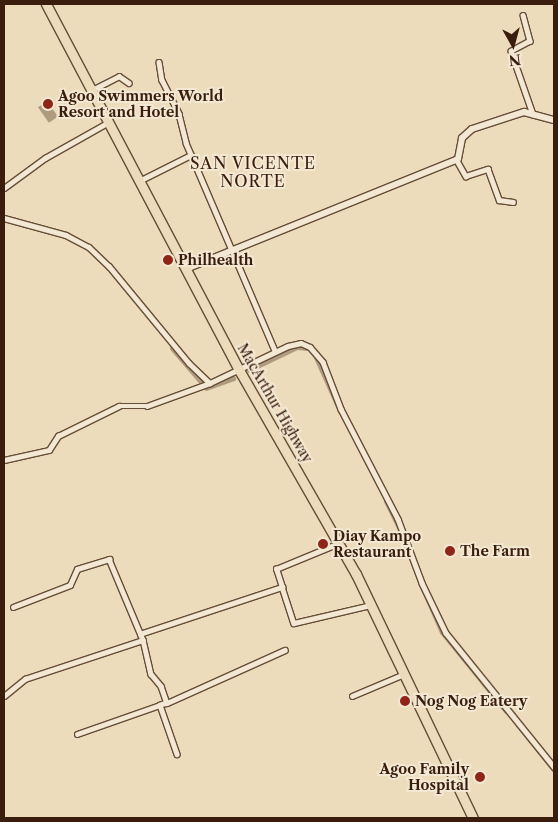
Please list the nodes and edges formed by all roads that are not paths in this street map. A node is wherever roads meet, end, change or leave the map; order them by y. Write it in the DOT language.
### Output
graph roads {
  1 [pos="46,4"];
  2 [pos="523,15"];
  3 [pos="159,62"];
  4 [pos="129,83"];
  5 [pos="92,90"];
  6 [pos="533,114"];
  7 [pos="554,120"];
  8 [pos="109,122"];
  9 [pos="191,155"];
  10 [pos="456,160"];
  11 [pos="139,181"];
  12 [pos="4,188"];
  13 [pos="513,202"];
  14 [pos="4,218"];
  15 [pos="233,248"];
  16 [pos="186,269"];
  17 [pos="275,351"];
  18 [pos="239,370"];
  19 [pos="210,383"];
  20 [pos="4,460"];
  21 [pos="339,543"];
  22 [pos="282,587"];
  23 [pos="371,605"];
  24 [pos="13,607"];
  25 [pos="140,634"];
  26 [pos="143,640"];
  27 [pos="285,650"];
  28 [pos="404,674"];
  29 [pos="4,696"];
  30 [pos="352,696"];
  31 [pos="167,703"];
  32 [pos="160,705"];
  33 [pos="77,734"];
  34 [pos="177,754"];
  35 [pos="554,767"];
  36 [pos="473,818"];
  1 -- 5 [label="highway, MacArthur Highway"];
  2 -- 6 [label="street"];
  3 -- 9 [label="street"];
  4 -- 5 [label="street"];
  5 -- 8 [label="highway, MacArthur Highway"];
  6 -- 7 [label="street"];
  6 -- 10 [label="street"];
  8 -- 11 [label="highway, MacArthur Highway"];
  8 -- 12 [label="street"];
  9 -- 11 [label="street"];
  9 -- 15 [label="street"];
  10 -- 13 [label="street"];
  10 -- 15 [label="street"];
  11 -- 16 [label="highway, MacArthur Highway"];
  14 -- 19 [label="street"];
  15 -- 16 [label="street"];
  15 -- 17 [label="street"];
  16 -- 18 [label="highway, MacArthur Highway"];
  17 -- 18 [label="street"];
  17 -- 35 [label="street"];
  18 -- 19 [label="street"];
  18 -- 21 [label="highway, MacArthur Highway"];
  19 -- 20 [label="street"];
  21 -- 22 [label="street"];
  21 -- 23 [label="highway, MacArthur Highway"];
  22 -- 23 [label="street"];
  22 -- 25 [label="street"];
  23 -- 28 [label="highway, MacArthur Highway"];
  24 -- 25 [label="street"];
  25 -- 26 [label="street"];
  26 -- 29 [label="street"];
  26 -- 31 [label="street"];
  27 -- 31 [label="street"];
  28 -- 30 [label="street"];
  28 -- 36 [label="highway, MacArthur Highway"];
  31 -- 32 [label="street"];
  32 -- 33 [label="street"];
  32 -- 34 [label="street"];
}
